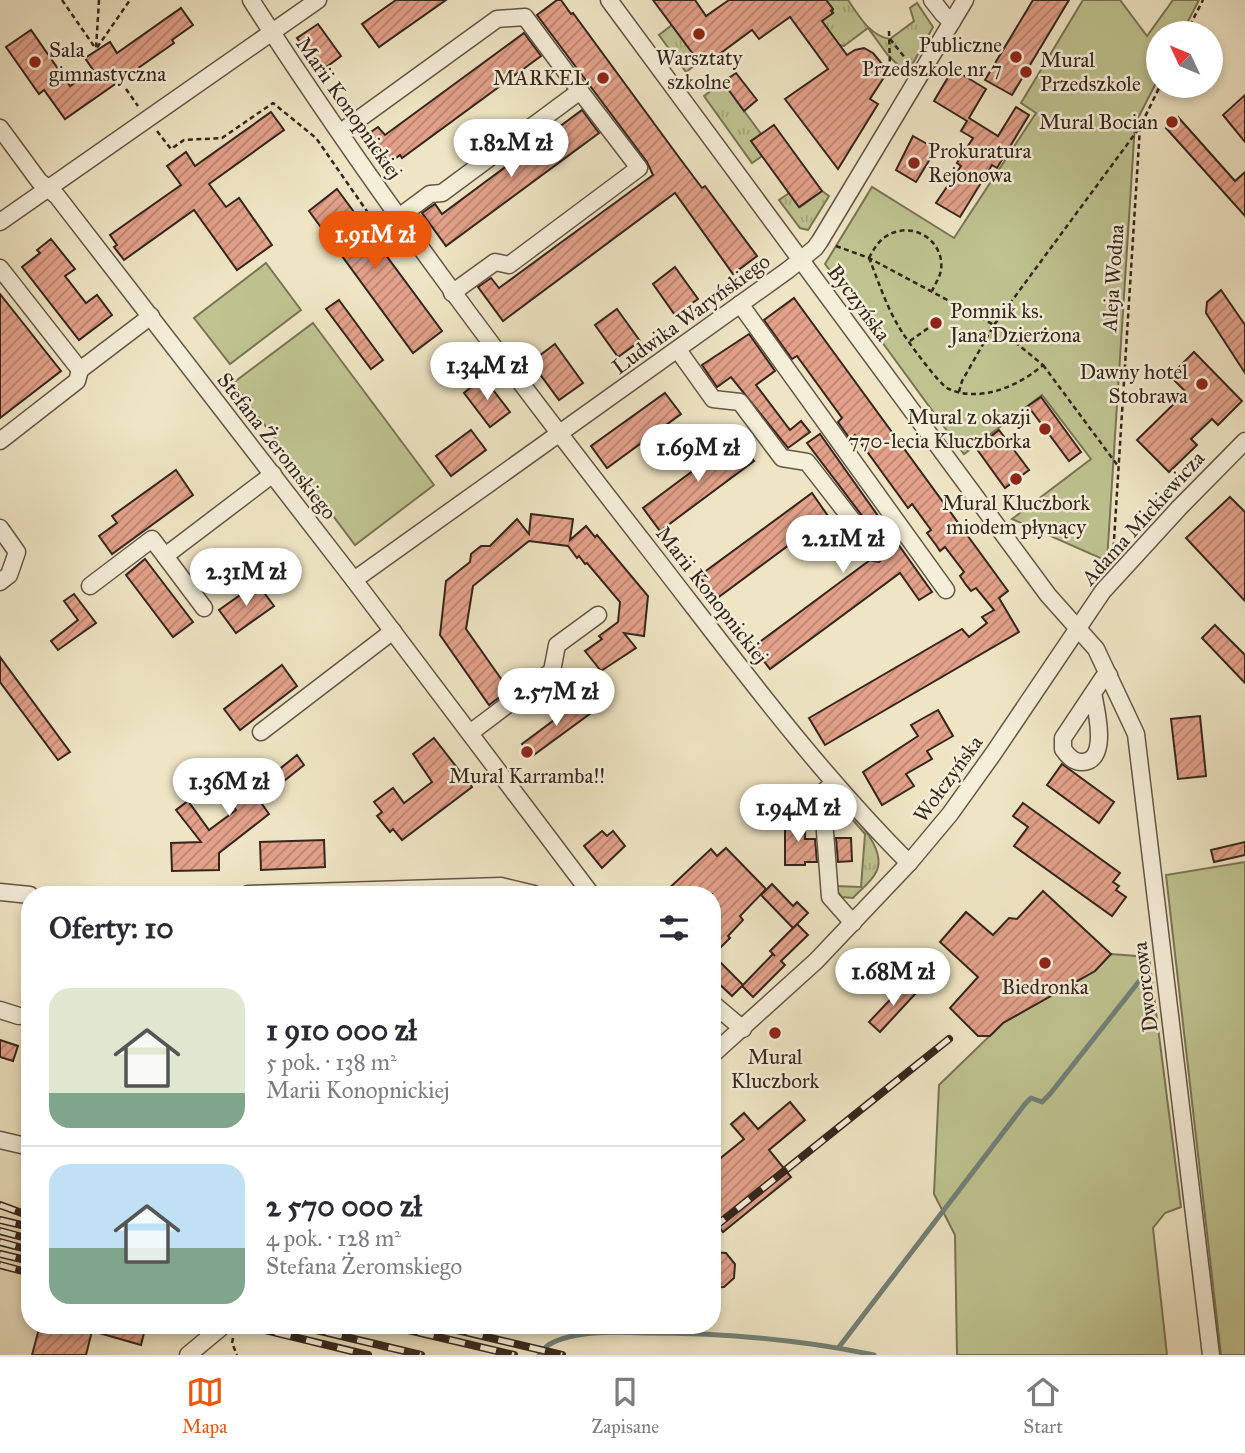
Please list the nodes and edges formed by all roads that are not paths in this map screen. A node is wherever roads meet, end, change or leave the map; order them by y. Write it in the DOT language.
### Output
graph roads {
  1 [pos="251,0"];
  2 [pos="318,0"];
  3 [pos="609,0"];
  4 [pos="932,0"];
  5 [pos="965,0"];
  6 [pos="952,22"];
  7 [pos="272,32"];
  8 [pos="580,92"];
  9 [pos="0,128"];
  10 [pos="341,132"];
  11 [pos="48,189"];
  12 [pos="399,217"];
  13 [pos="0,222"];
  14 [pos="800,260"];
  15 [pos="0,268"];
  16 [pos="452,293"];
  17 [pos="740,304"];
  18 [pos="151,316"];
  19 [pos="678,350"];
  20 [pos="80,370"];
  21 [pos="559,434"];
  22 [pos="1245,440"];
  23 [pos="0,441"];
  24 [pos="273,474"];
  25 [pos="0,528"];
  26 [pos="877,552"];
  27 [pos="165,556"];
  28 [pos="354,580"];
  29 [pos="0,582"];
  30 [pos="90,586"];
  31 [pos="946,590"];
  32 [pos="204,608"];
  33 [pos="598,615"];
  34 [pos="1078,628"];
  35 [pos="393,631"];
  36 [pos="1110,675"];
  37 [pos="1093,693"];
  38 [pos="261,732"];
  39 [pos="470,733"];
  40 [pos="834,783"];
  41 [pos="909,863"];
  42 [pos="585,886"];
  43 [pos="0,892"];
  44 [pos="21,894"];
  45 [pos="853,923"];
  46 [pos="0,1010"];
  47 [pos="721,1011"];
  48 [pos="19,1016"];
  49 [pos="743,1029"];
  50 [pos="721,1047"];
  51 [pos="0,1140"];
  52 [pos="21,1145"];
  53 [pos="221,1334"];
  54 [pos="198,1352"];
  55 [pos="1211,1355"];
  1 -- 7 [label="street, Marii Konopnickiej"];
  2 -- 7 [label="street"];
  3 -- 14 [label="street, Byczyńska"];
  4 -- 6 [label="street"];
  5 -- 6 [label="street, Ludwika Waryńskiego"];
  6 -- 14 [label="street, Ludwika Waryńskiego"];
  7 -- 10 [label="street, Marii Konopnickiej"];
  7 -- 11 [label="street"];
  8 -- 10 [label="street"];
  8 -- 12 [label="street"];
  8 -- 16 [label="street"];
  9 -- 11 [label="street, Stefana Żeromskiego"];
  10 -- 12 [label="street, Marii Konopnickiej"];
  11 -- 13 [label="street"];
  11 -- 18 [label="street, Stefana Żeromskiego"];
  12 -- 16 [label="street, Marii Konopnickiej"];
  14 -- 17 [label="street, Ludwika Waryńskiego"];
  14 -- 34 [label="street, Byczyńska"];
  15 -- 20 [label="street"];
  16 -- 21 [label="street, Marii Konopnickiej"];
  17 -- 19 [label="street, Ludwika Waryńskiego"];
  17 -- 31 [label="street"];
  18 -- 20 [label="street"];
  18 -- 24 [label="street, Stefana Żeromskiego"];
  19 -- 21 [label="street, Ludwika Waryńskiego"];
  19 -- 26 [label="street"];
  20 -- 23 [label="street"];
  21 -- 28 [label="street, Ludwika Waryńskiego"];
  21 -- 40 [label="street, Marii Konopnickiej"];
  22 -- 34 [label="street, Adama Mickiewicza"];
  24 -- 27 [label="street"];
  24 -- 28 [label="street, Stefana Żeromskiego"];
  25 -- 29 [label="street"];
  27 -- 30 [label="street"];
  27 -- 32 [label="street"];
  28 -- 35 [label="street, Stefana Żeromskiego"];
  33 -- 39 [label="street"];
  34 -- 36 [label="street, Dworcowa"];
  34 -- 41 [label="street, Wołczyńska"];
  35 -- 38 [label="street"];
  35 -- 39 [label="street, Stefana Żeromskiego"];
  36 -- 37 [label="street"];
  36 -- 55 [label="street, Dworcowa"];
  39 -- 42 [label="street, Stefana Żeromskiego"];
  40 -- 41 [label="street, Marii Konopnickiej"];
  40 -- 45 [label="street"];
  41 -- 45 [label="street, Wołczyńska"];
  43 -- 44 [label="street"];
  45 -- 49 [label="street, Wołczyńska"];
  46 -- 48 [label="street"];
  47 -- 49 [label="street"];
  49 -- 50 [label="street, Wołczyńska"];
  51 -- 52 [label="street"];
  53 -- 54 [label="street"];
}
